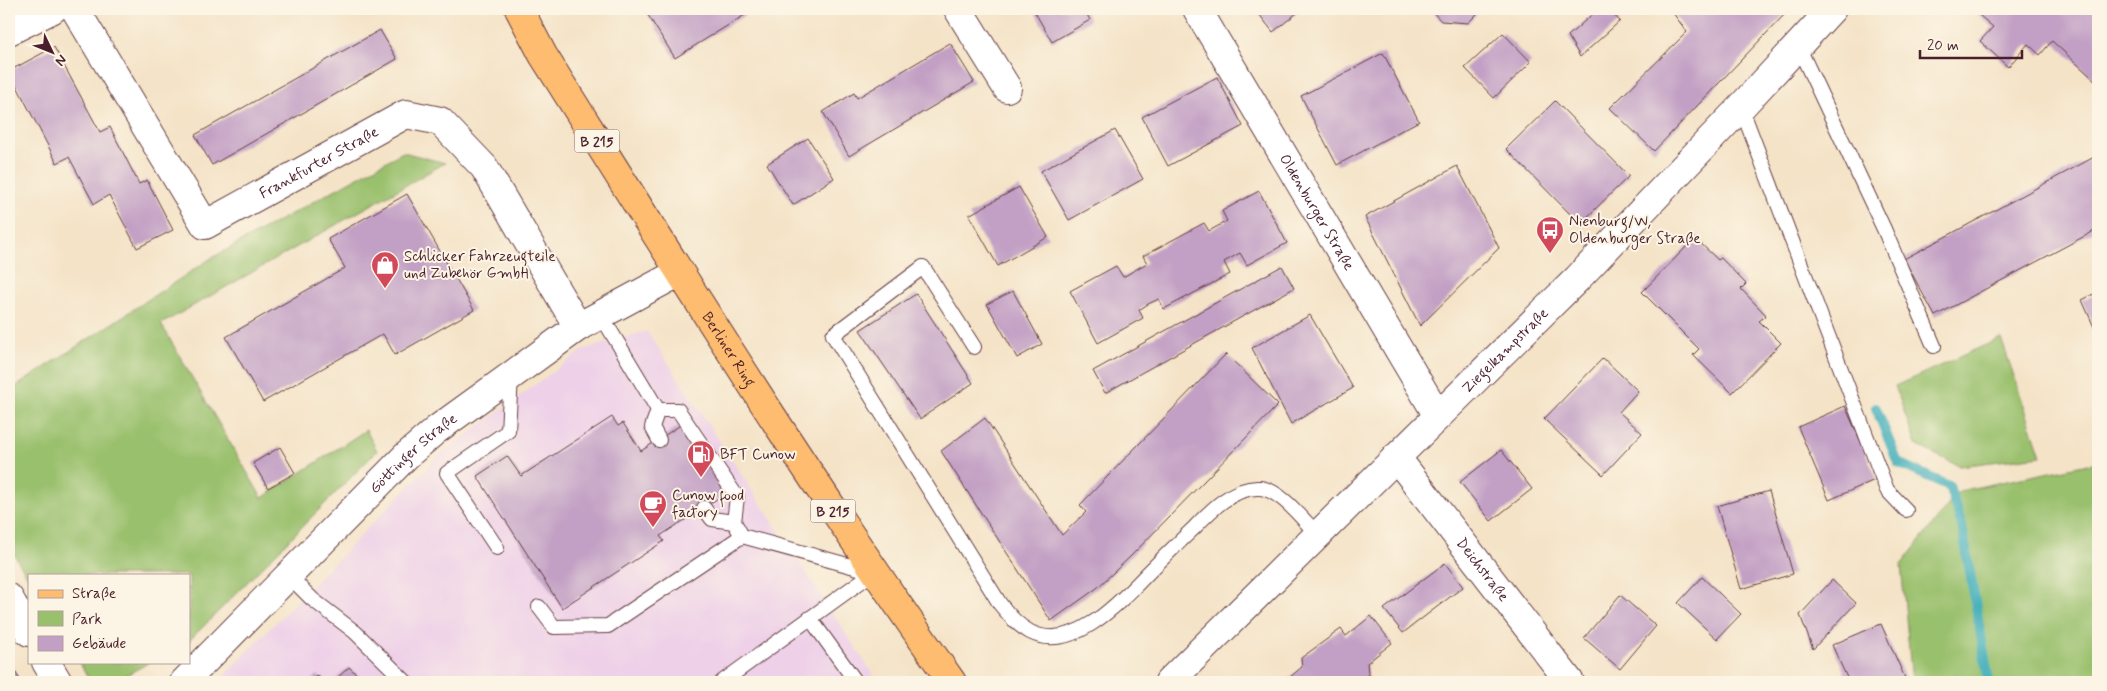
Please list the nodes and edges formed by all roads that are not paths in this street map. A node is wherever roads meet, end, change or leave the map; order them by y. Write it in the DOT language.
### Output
graph roads {
  1 [pos="53,9"];
  2 [pos="75,9"];
  3 [pos="519,9"];
  4 [pos="958,9"];
  5 [pos="1197,9"];
  6 [pos="1832,9"];
  7 [pos="9,31"];
  8 [pos="1798,46"];
  9 [pos="1008,88"];
  10 [pos="1742,107"];
  11 [pos="680,272"];
  12 [pos="590,321"];
  13 [pos="1934,346"];
  14 [pos="974,347"];
  15 [pos="511,376"];
  16 [pos="658,410"];
  17 [pos="1438,416"];
  18 [pos="659,440"];
  19 [pos="1396,457"];
  20 [pos="704,508"];
  21 [pos="1906,510"];
  22 [pos="734,522"];
  23 [pos="1318,535"];
  24 [pos="742,536"];
  25 [pos="497,548"];
  26 [pos="874,572"];
  27 [pos="288,576"];
  28 [pos="9,598"];
  29 [pos="539,607"];
  30 [pos="810,618"];
  31 [pos="28,630"];
  32 [pos="47,664"];
  33 [pos="58,682"];
  34 [pos="184,682"];
  35 [pos="406,682"];
  36 [pos="722,682"];
  37 [pos="856,682"];
  38 [pos="952,682"];
  39 [pos="1169,682"];
  40 [pos="1570,682"];
  1 -- 7 [label="street"];
  2 -- 12 [label="street, Frankfurter Straße"];
  3 -- 11 [label="main road, Berliner Ring / B 215"];
  4 -- 9 [label="street"];
  5 -- 17 [label="street, Oldenburger Straße"];
  6 -- 8 [label="street, Ziegelkampstraße"];
  8 -- 10 [label="street, Ziegelkampstraße"];
  8 -- 13 [label="lane"];
  10 -- 17 [label="street, Ziegelkampstraße"];
  10 -- 21 [label="lane"];
  11 -- 12 [label="street, Göttinger Straße"];
  11 -- 26 [label="main road, Berliner Ring / B 215"];
  12 -- 15 [label="street, Göttinger Straße"];
  12 -- 16 [label="lane"];
  14 -- 23 [label="lane"];
  15 -- 25 [label="lane"];
  15 -- 27 [label="street, Göttinger Straße"];
  16 -- 18 [label="lane"];
  16 -- 22 [label="lane"];
  17 -- 19 [label="street, Ziegelkampstraße"];
  19 -- 23 [label="street, Ziegelkampstraße"];
  19 -- 40 [label="street, Deichstraße"];
  20 -- 22 [label="lane"];
  22 -- 24 [label="lane"];
  23 -- 39 [label="street, Ziegelkampstraße"];
  24 -- 26 [label="lane"];
  24 -- 29 [label="lane"];
  26 -- 30 [label="lane"];
  26 -- 38 [label="main road, Berliner Ring / B 215"];
  27 -- 34 [label="street, Göttinger Straße"];
  27 -- 35 [label="lane"];
  28 -- 31 [label="street"];
  30 -- 36 [label="lane"];
  30 -- 37 [label="lane"];
  32 -- 33 [label="street"];
}
